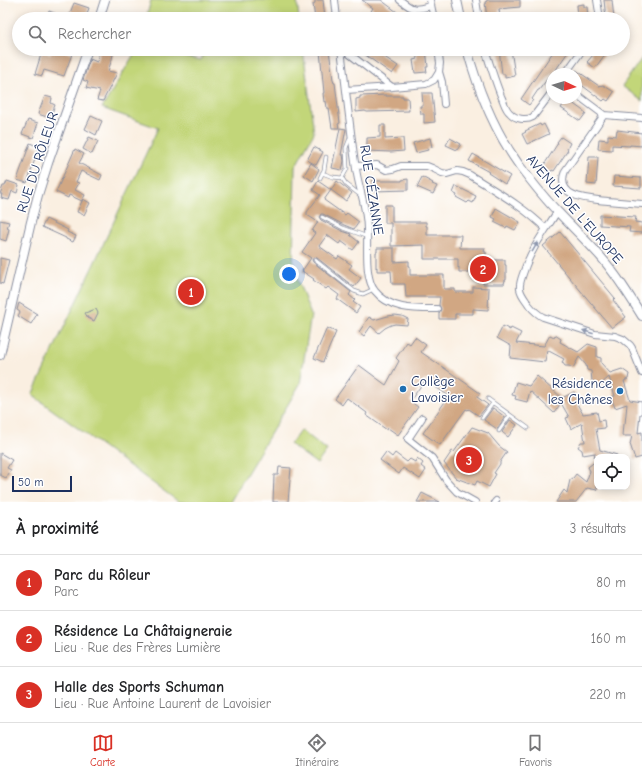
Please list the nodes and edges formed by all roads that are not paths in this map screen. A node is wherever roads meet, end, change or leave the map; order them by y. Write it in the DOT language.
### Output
graph roads {
  1 [pos="105,0"];
  2 [pos="335,0"];
  3 [pos="400,0"];
  4 [pos="457,0"];
  5 [pos="476,0"];
  6 [pos="597,0"];
  7 [pos="431,3"];
  8 [pos="101,12"];
  9 [pos="336,12"];
  10 [pos="460,12"];
  11 [pos="478,12"];
  12 [pos="599,12"];
  13 [pos="86,56"];
  14 [pos="343,56"];
  15 [pos="351,56"];
  16 [pos="439,56"];
  17 [pos="469,56"];
  18 [pos="487,56"];
  19 [pos="578,56"];
  20 [pos="569,68"];
  21 [pos="439,72"];
  22 [pos="392,87"];
  23 [pos="346,90"];
  24 [pos="582,98"];
  25 [pos="546,100"];
  26 [pos="444,104"];
  27 [pos="604,115"];
  28 [pos="642,118"];
  29 [pos="351,134"];
  30 [pos="326,157"];
  31 [pos="356,166"];
  32 [pos="322,173"];
  33 [pos="320,178"];
  34 [pos="342,178"];
  35 [pos="362,196"];
  36 [pos="642,204"];
  37 [pos="557,212"];
  38 [pos="322,216"];
  39 [pos="546,229"];
  40 [pos="368,236"];
  41 [pos="315,260"];
  42 [pos="374,289"];
  43 [pos="437,309"];
  44 [pos="642,316"];
  45 [pos="0,355"];
  46 [pos="642,373"];
  47 [pos="488,399"];
  48 [pos="493,403"];
  49 [pos="510,415"];
  50 [pos="422,418"];
  51 [pos="482,418"];
  52 [pos="528,428"];
  53 [pos="499,431"];
  54 [pos="474,502"];
  1 -- 8 [label="street"];
  2 -- 9 [label="street"];
  3 -- 7 [label="street"];
  4 -- 10 [label="street"];
  5 -- 11 [label="street"];
  6 -- 12 [label="street"];
  13 -- 45 [label="street, RUE DU RÔLEUR"];
  14 -- 23 [label="street, RUE CÉZANNE"];
  15 -- 22 [label="street"];
  16 -- 21 [label="street"];
  17 -- 37 [label="street, AVENUE DE L'EUROPE"];
  18 -- 25 [label="street"];
  19 -- 20 [label="street"];
  21 -- 22 [label="street"];
  21 -- 26 [label="street"];
  22 -- 23 [label="street"];
  23 -- 29 [label="street, RUE CÉZANNE"];
  24 -- 27 [label="street"];
  27 -- 28 [label="street"];
  27 -- 36 [label="street"];
  29 -- 31 [label="street, RUE CÉZANNE"];
  29 -- 34 [label="lane"];
  30 -- 32 [label="lane"];
  31 -- 35 [label="street, RUE CÉZANNE"];
  31 -- 39 [label="street"];
  32 -- 33 [label="lane"];
  32 -- 34 [label="lane"];
  34 -- 35 [label="lane"];
  35 -- 40 [label="street, RUE CÉZANNE"];
  37 -- 39 [label="street"];
  37 -- 44 [label="street, AVENUE DE L'EUROPE"];
  38 -- 40 [label="lane"];
  46 -- 39 [label="street, one-way"];
  40 -- 42 [label="street, RUE CÉZANNE"];
  41 -- 42 [label="lane"];
  42 -- 43 [label="street"];
  47 -- 48 [label="lane"];
  48 -- 49 [label="lane"];
  48 -- 51 [label="lane"];
  49 -- 52 [label="lane"];
  49 -- 53 [label="lane"];
  50 -- 54 [label="street"];
}
